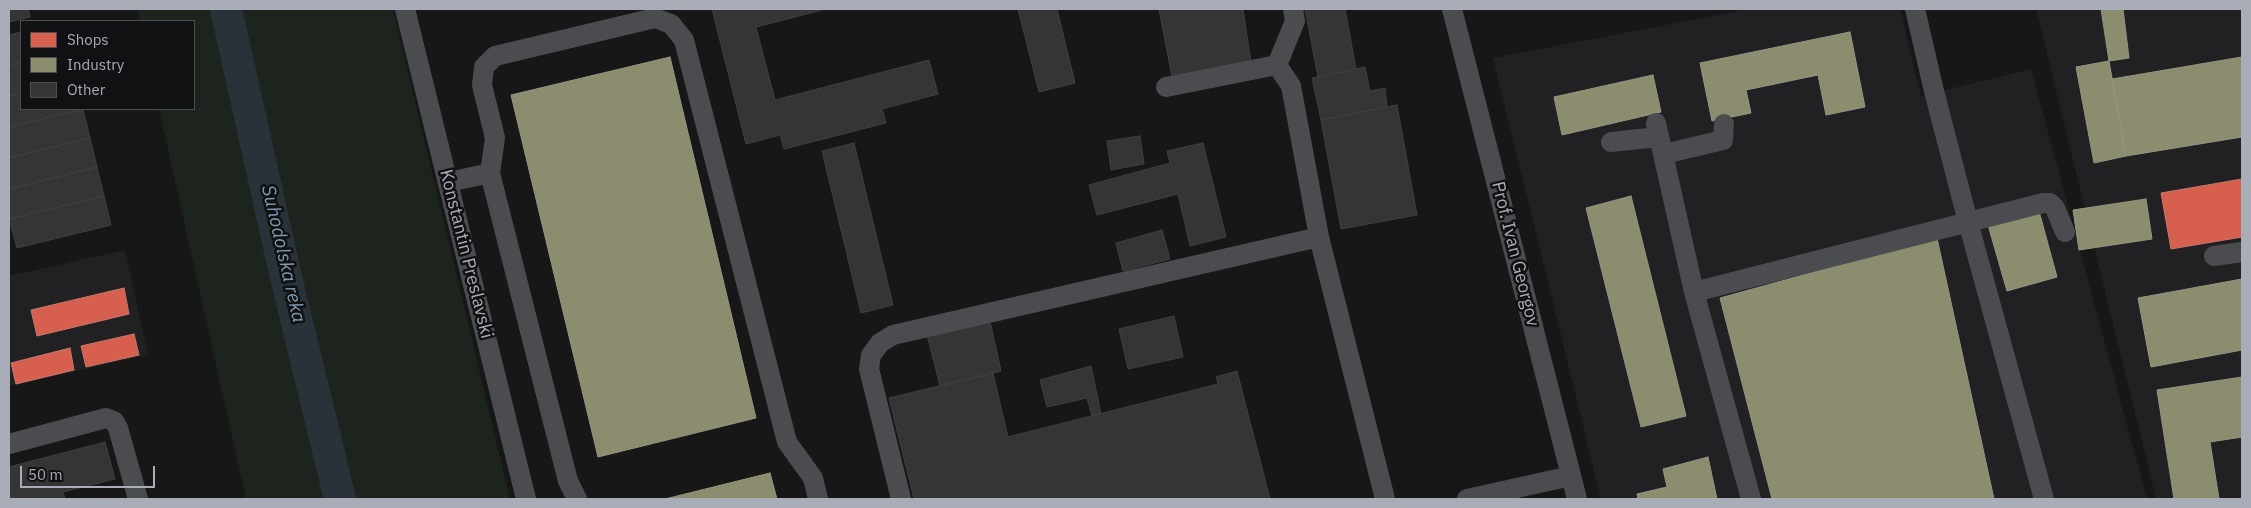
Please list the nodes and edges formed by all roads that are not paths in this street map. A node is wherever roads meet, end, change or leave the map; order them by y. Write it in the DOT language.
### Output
graph roads {
  1 [pos="406,9"];
  2 [pos="1293,9"];
  3 [pos="1452,9"];
  4 [pos="1915,9"];
  5 [pos="1277,65"];
  6 [pos="1166,87"];
  7 [pos="1724,124"];
  8 [pos="1660,138"];
  9 [pos="1611,142"];
  10 [pos="490,173"];
  11 [pos="449,182"];
  12 [pos="1968,222"];
  13 [pos="2065,232"];
  14 [pos="1319,237"];
  15 [pos="2242,252"];
  16 [pos="2214,256"];
  17 [pos="1694,292"];
  18 [pos="9,444"];
  19 [pos="1571,476"];
  20 [pos="138,499"];
  21 [pos="526,499"];
  22 [pos="577,499"];
  23 [pos="818,499"];
  24 [pos="901,499"];
  25 [pos="1385,499"];
  26 [pos="1468,499"];
  27 [pos="1577,499"];
  28 [pos="1751,499"];
  29 [pos="2044,499"];
  1 -- 11 [label="street, Konstantin Preslavski"];
  2 -- 5 [label="street"];
  3 -- 19 [label="street, Prof. Ivan Georgov"];
  4 -- 12 [label="street"];
  5 -- 6 [label="street"];
  5 -- 14 [label="street"];
  7 -- 8 [label="street"];
  8 -- 9 [label="street"];
  8 -- 17 [label="street"];
  10 -- 11 [label="street"];
  10 -- 22 [label="street"];
  10 -- 23 [label="street"];
  11 -- 21 [label="street, Konstantin Preslavski"];
  12 -- 13 [label="street"];
  12 -- 17 [label="street"];
  12 -- 29 [label="street"];
  14 -- 24 [label="street"];
  14 -- 25 [label="street"];
  15 -- 16 [label="street"];
  17 -- 28 [label="street"];
  18 -- 20 [label="street"];
  19 -- 26 [label="street"];
  19 -- 27 [label="street, Prof. Ivan Georgov"];
}
